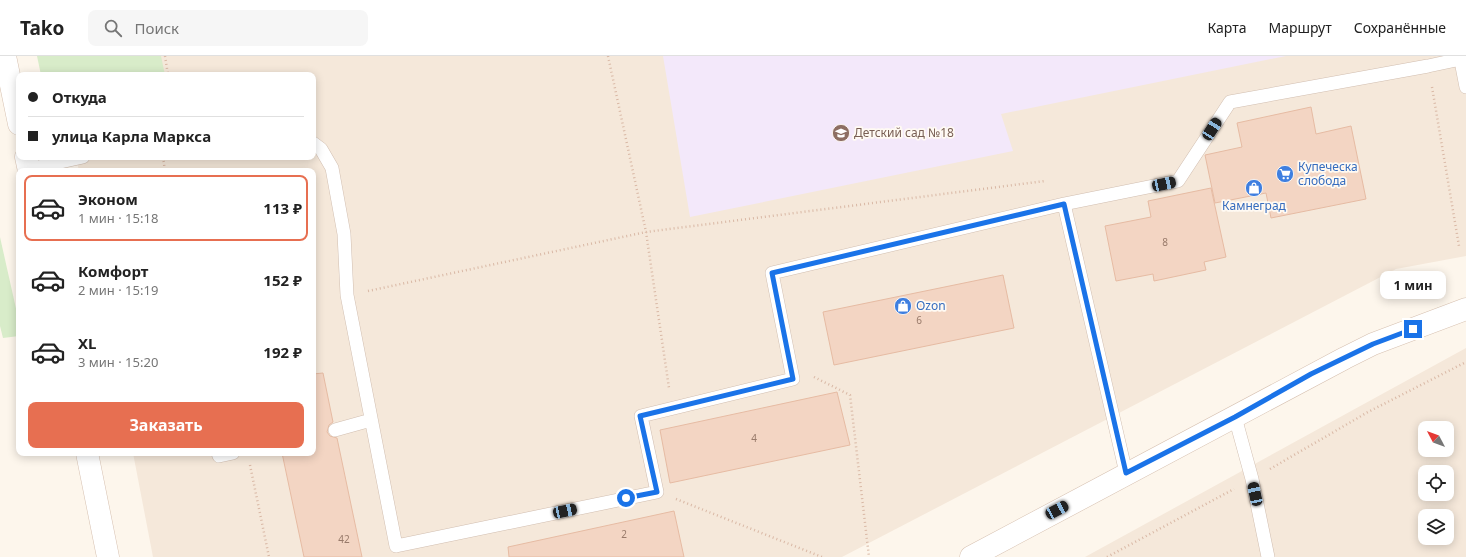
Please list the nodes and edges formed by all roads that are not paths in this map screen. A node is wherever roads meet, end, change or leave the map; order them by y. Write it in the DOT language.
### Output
graph roads {
  1 [pos="5,56"];
  2 [pos="1460,57"];
  3 [pos="1466,87"];
  4 [pos="16,109"];
  5 [pos="316,146"];
  6 [pos="65,160"];
  7 [pos="28,166"];
  8 [pos="1064,204"];
  9 [pos="1466,309"];
  10 [pos="1235,417"];
  11 [pos="372,420"];
  12 [pos="335,430"];
  13 [pos="88,456"];
  14 [pos="1126,473"];
  15 [pos="108,557"];
  16 [pos="971,557"];
  17 [pos="1268,557"];
  1 -- 4 [label="street"];
  2 -- 3 [label="lane"];
  2 -- 8 [label="lane"];
  5 -- 11 [label="lane"];
  6 -- 7 [label="lane"];
  8 -- 11 [label="lane"];
  8 -- 14 [label="lane"];
  9 -- 10 [label="street"];
  10 -- 14 [label="street"];
  10 -- 17 [label="lane"];
  11 -- 12 [label="lane"];
  13 -- 15 [label="street"];
  14 -- 16 [label="street"];
}
